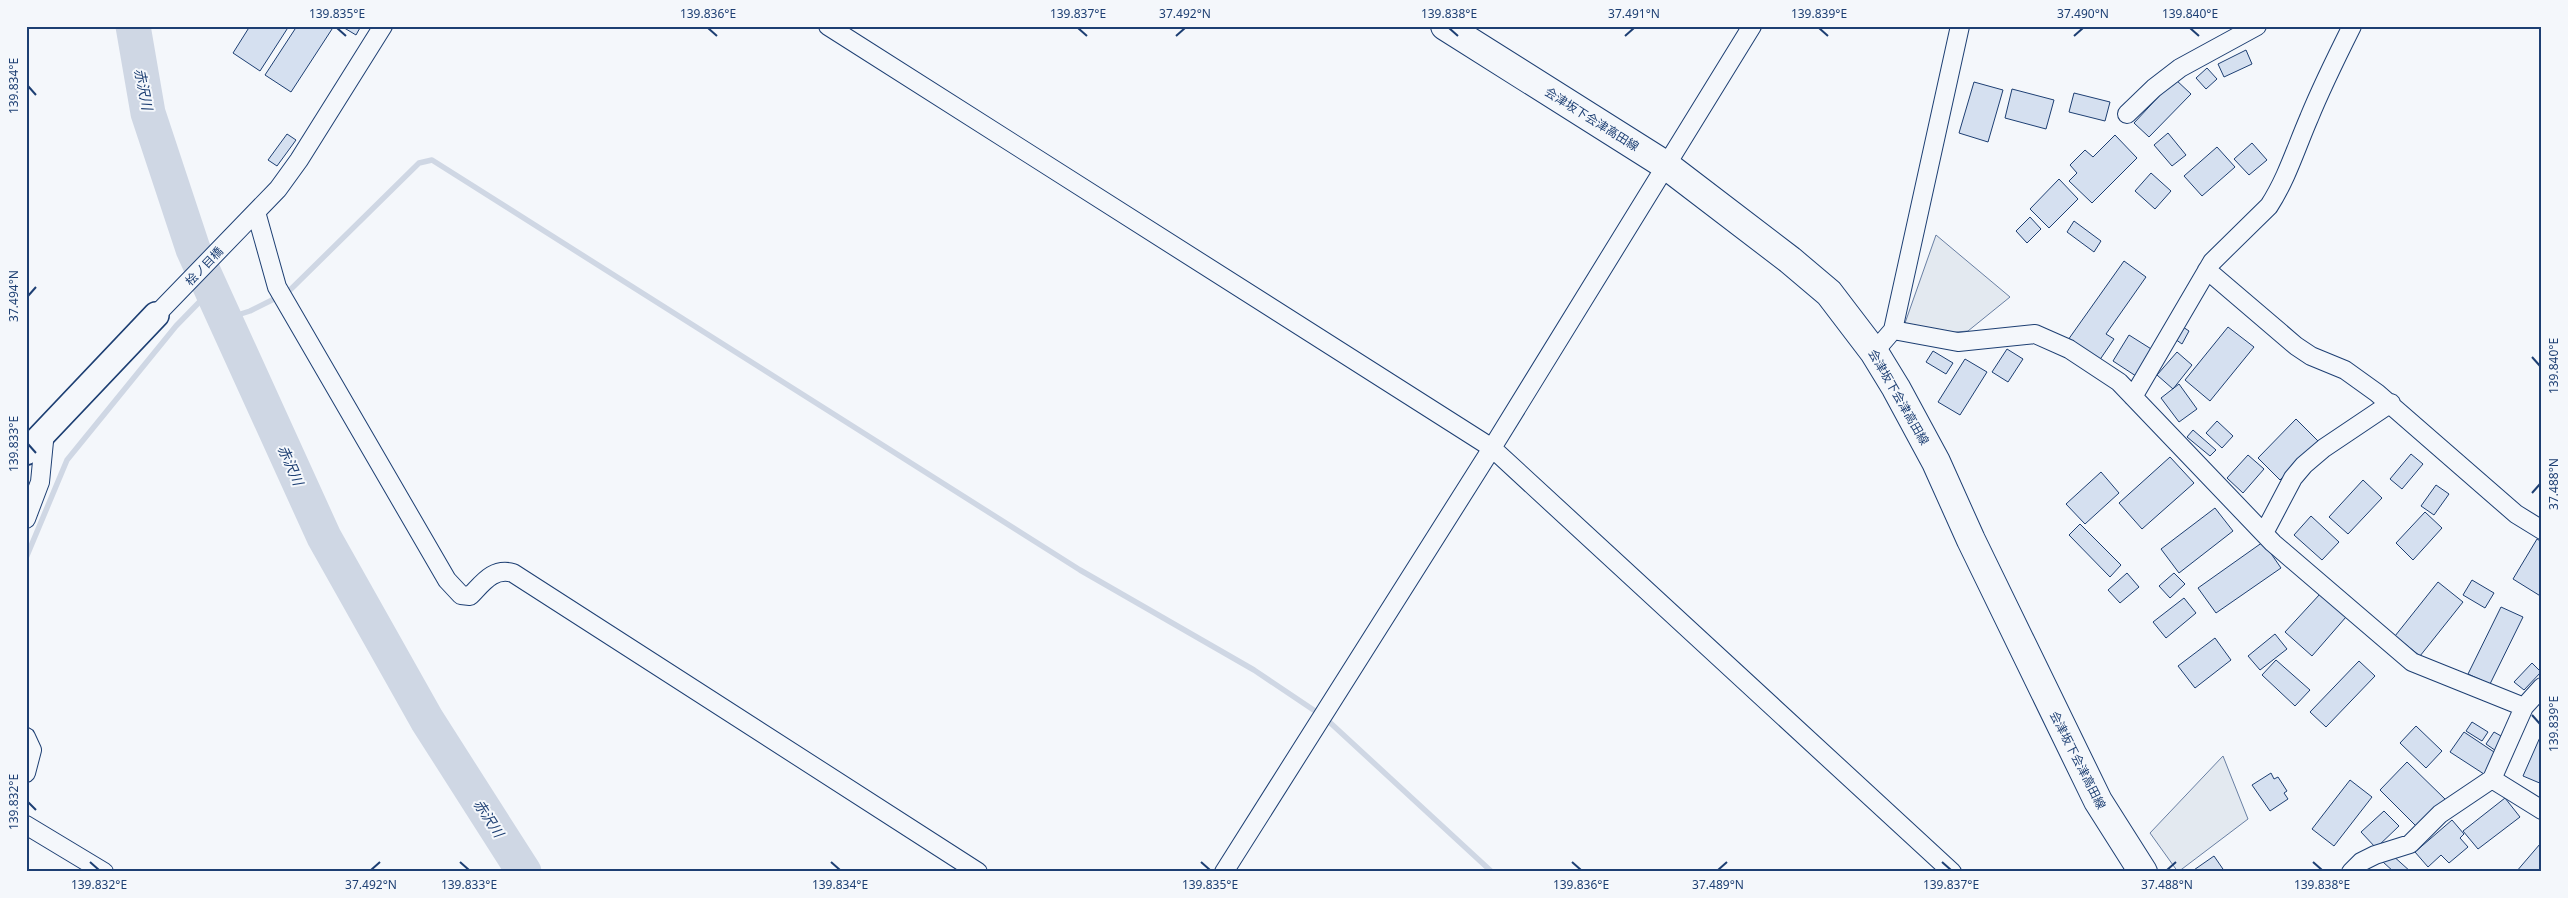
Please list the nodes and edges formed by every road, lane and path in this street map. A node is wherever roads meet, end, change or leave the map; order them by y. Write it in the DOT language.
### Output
graph roads {
  1 [pos="383,26"];
  2 [pos="828,26"];
  3 [pos="1445,26"];
  4 [pos="1752,26"];
  5 [pos="1960,26"];
  6 [pos="2257,26"];
  7 [pos="2352,26"];
  8 [pos="2127,114"];
  9 [pos="1667,166"];
  10 [pos="254,214"];
  11 [pos="2207,270"];
  12 [pos="156,315"];
  13 [pos="1893,330"];
  14 [pos="1874,352"];
  15 [pos="2133,396"];
  16 [pos="2391,403"];
  17 [pos="45,431"];
  18 [pos="1492,448"];
  19 [pos="26,452"];
  20 [pos="26,519"];
  21 [pos="2542,530"];
  22 [pos="2264,533"];
  23 [pos="2542,687"];
  24 [pos="2524,707"];
  25 [pos="26,737"];
  26 [pos="26,773"];
  27 [pos="2492,779"];
  28 [pos="2542,810"];
  29 [pos="26,825"];
  30 [pos="104,872"];
  31 [pos="978,872"];
  32 [pos="1224,872"];
  33 [pos="1952,872"];
  34 [pos="2142,872"];
  35 [pos="2351,872"];
  1 -- 10 [label="street, 桧ノ目橋"];
  2 -- 18 [label="street"];
  3 -- 9 [label="main road, 会津坂下会津高田線"];
  4 -- 9 [label="street"];
  5 -- 13 [label="street"];
  6 -- 8 [label="street"];
  7 -- 11 [label="street"];
  9 -- 14 [label="main road, 会津坂下会津高田線"];
  9 -- 18 [label="street"];
  10 -- 12 [label="street, 桧ノ目橋"];
  10 -- 31 [label="street"];
  11 -- 15 [label="street"];
  11 -- 16 [label="street"];
  12 -- 17 [label="street"];
  13 -- 14 [label="street"];
  13 -- 15 [label="street"];
  14 -- 34 [label="main road, 会津坂下会津高田線"];
  15 -- 22 [label="street"];
  16 -- 21 [label="street"];
  16 -- 22 [label="street"];
  17 -- 19 [label="street"];
  17 -- 20 [label="street"];
  18 -- 32 [label="street"];
  18 -- 33 [label="street"];
  22 -- 24 [label="street"];
  23 -- 24 [label="street"];
  24 -- 27 [label="street"];
  25 -- 26 [label="street"];
  27 -- 28 [label="street"];
  27 -- 35 [label="street"];
  29 -- 30 [label="street"];
}
